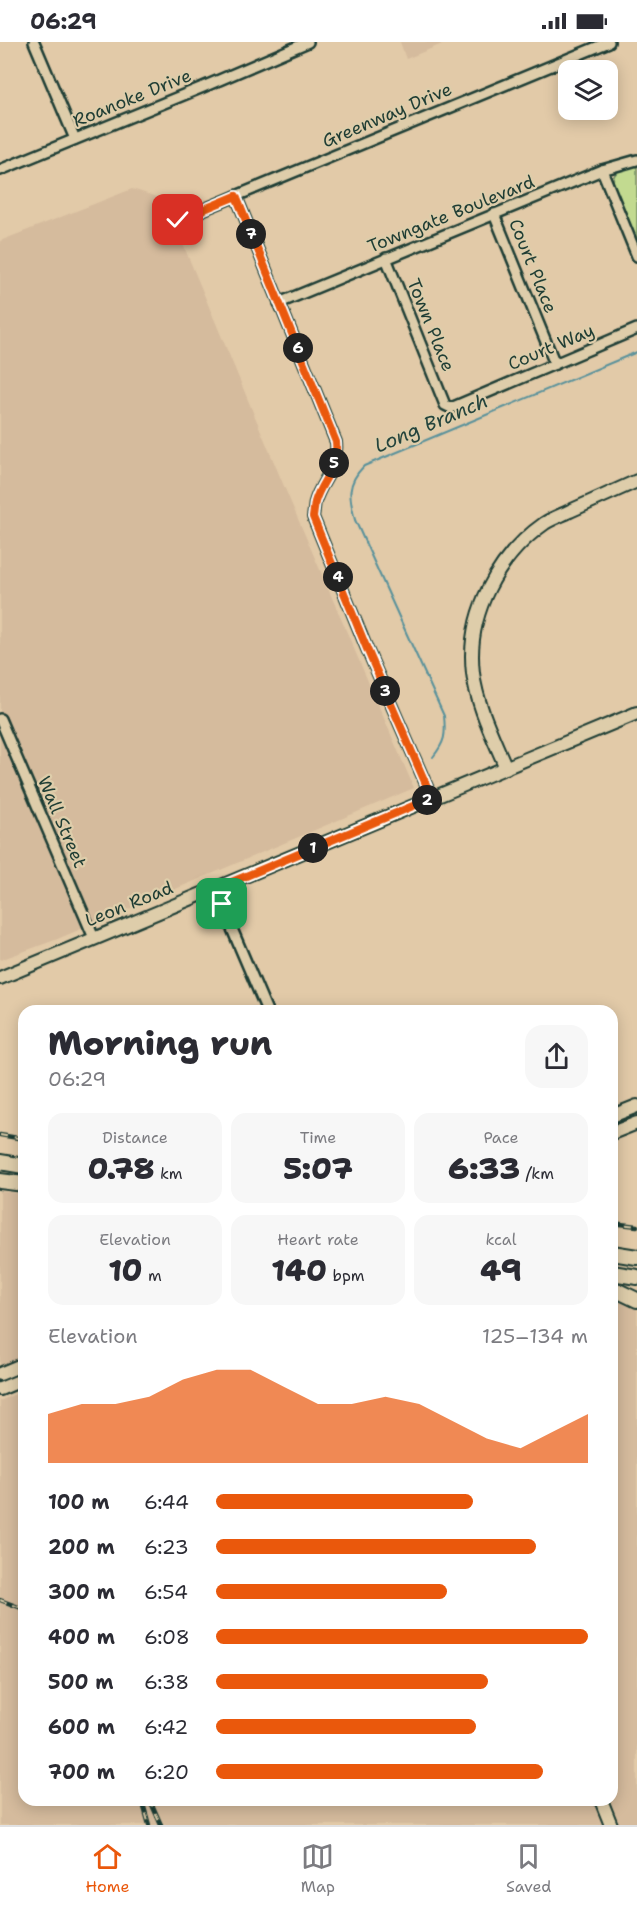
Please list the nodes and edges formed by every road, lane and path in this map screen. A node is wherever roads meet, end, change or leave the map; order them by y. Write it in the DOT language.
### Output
graph roads {
  1 [pos="34,42"];
  2 [pos="308,42"];
  3 [pos="609,42"];
  4 [pos="75,139"];
  5 [pos="637,160"];
  6 [pos="0,170"];
  7 [pos="602,170"];
  8 [pos="236,196"];
  9 [pos="494,214"];
  10 [pos="178,220"];
  11 [pos="637,255"];
  12 [pos="386,258"];
  13 [pos="279,303"];
  14 [pos="637,329"];
  15 [pos="555,363"];
  16 [pos="445,405"];
  17 [pos="637,481"];
  18 [pos="637,713"];
  19 [pos="0,719"];
  20 [pos="506,768"];
  21 [pos="432,798"];
  22 [pos="215,889"];
  23 [pos="94,938"];
  24 [pos="0,978"];
  25 [pos="264,1005"];
  26 [pos="637,1106"];
  27 [pos="618,1114"];
  28 [pos="637,1123"];
  29 [pos="618,1131"];
  30 [pos="0,1162"];
  31 [pos="18,1165"];
  32 [pos="0,1181"];
  33 [pos="18,1183"];
  34 [pos="618,1254"];
  35 [pos="637,1257"];
  36 [pos="618,1274"];
  37 [pos="637,1277"];
  38 [pos="618,1291"];
  39 [pos="637,1300"];
  40 [pos="18,1365"];
  41 [pos="0,1374"];
  42 [pos="18,1382"];
  43 [pos="0,1389"];
  44 [pos="603,1806"];
  45 [pos="611,1825"];
  1 -- 4 [label="street"];
  2 -- 4 [label="street, Roanoke Drive"];
  3 -- 8 [label="street, Greenway Drive"];
  4 -- 6 [label="street, Roanoke Drive"];
  5 -- 7 [label="street, Towngate Boulevard"];
  7 -- 9 [label="street, Towngate Boulevard"];
  7 -- 11 [label="street"];
  8 -- 10 [label="street, Greenway Drive"];
  8 -- 13 [label="street"];
  9 -- 12 [label="street, Towngate Boulevard"];
  9 -- 15 [label="street, Court Place"];
  12 -- 13 [label="street, Towngate Boulevard"];
  12 -- 16 [label="street, Town Place"];
  13 -- 21 [label="street"];
  14 -- 15 [label="street, Court Way"];
  15 -- 16 [label="street, Court Way"];
  17 -- 20 [label="street"];
  18 -- 20 [label="street, Leon Road"];
  19 -- 23 [label="street, Wall Street"];
  20 -- 21 [label="street, Leon Road"];
  21 -- 22 [label="street, Leon Road"];
  22 -- 23 [label="street, Leon Road"];
  22 -- 25 [label="street"];
  23 -- 24 [label="street, Leon Road"];
  26 -- 27 [label="street"];
  28 -- 29 [label="street"];
  30 -- 31 [label="main road"];
  32 -- 33 [label="main road"];
  34 -- 35 [label="main road"];
  36 -- 37 [label="main road"];
  38 -- 39 [label="main road"];
  40 -- 41 [label="street"];
  42 -- 43 [label="street"];
  44 -- 45 [label="street"];
}
